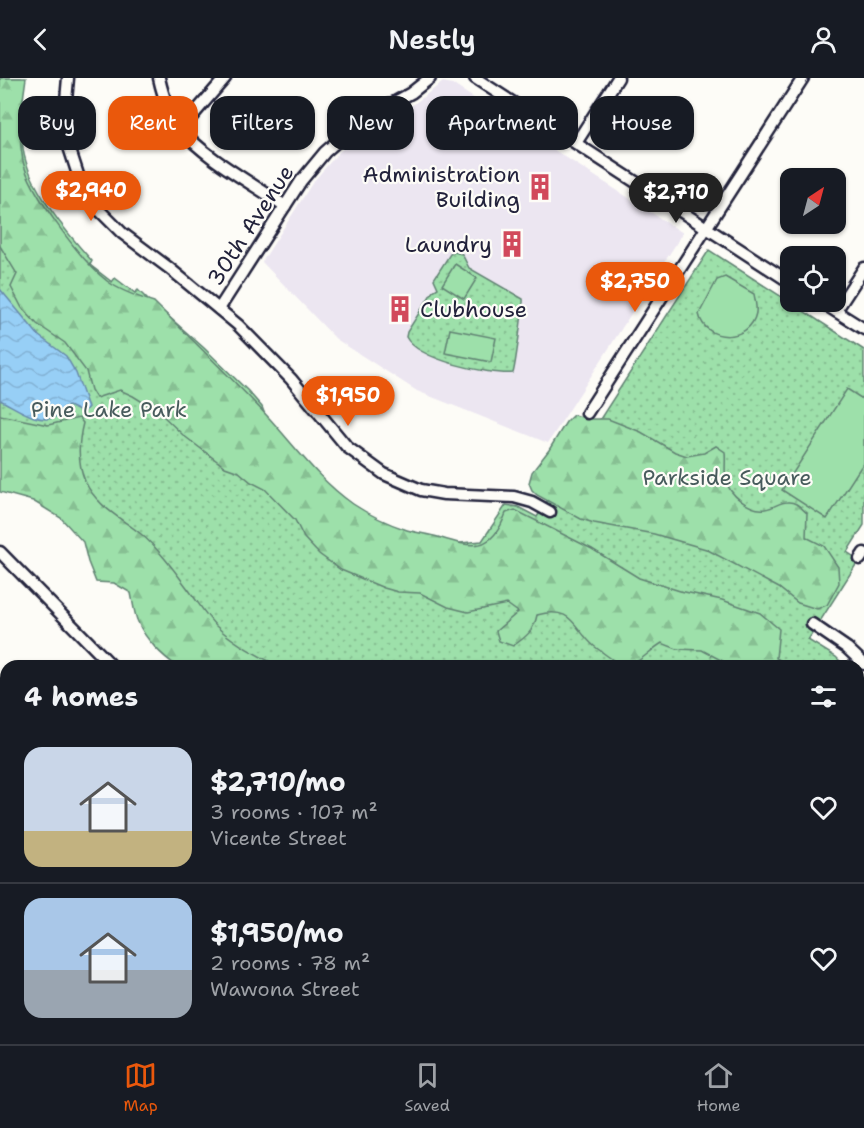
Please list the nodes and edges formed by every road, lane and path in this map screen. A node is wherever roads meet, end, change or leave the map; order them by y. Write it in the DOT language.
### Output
graph roads {
  1 [pos="68,78"];
  2 [pos="159,78"];
  3 [pos="225,78"];
  4 [pos="430,78"];
  5 [pos="475,78"];
  6 [pos="618,78"];
  7 [pos="803,78"];
  8 [pos="165,96"];
  9 [pos="503,96"];
  10 [pos="198,109"];
  11 [pos="578,140"];
  12 [pos="578,144"];
  13 [pos="198,145"];
  14 [pos="285,206"];
  15 [pos="706,227"];
  16 [pos="864,268"];
  17 [pos="780,275"];
  18 [pos="846,296"];
  19 [pos="219,309"];
  20 [pos="838,312"];
  21 [pos="864,329"];
  22 [pos="586,413"];
  23 [pos="550,512"];
  24 [pos="0,552"];
  25 [pos="812,624"];
  26 [pos="106,660"];
  27 [pos="860,660"];
  1 -- 19 [label="street"];
  2 -- 8 [label="street"];
  3 -- 10 [label="street"];
  4 -- 14 [label="street, 30th Avenue"];
  5 -- 9 [label="street"];
  6 -- 11 [label="street"];
  7 -- 15 [label="street"];
  12 -- 15 [label="street"];
  13 -- 14 [label="street"];
  14 -- 19 [label="street, 30th Avenue"];
  15 -- 17 [label="street"];
  15 -- 22 [label="street"];
  16 -- 18 [label="street"];
  19 -- 23 [label="street"];
  20 -- 21 [label="street"];
  24 -- 26 [label="street"];
  25 -- 27 [label="street"];
}
